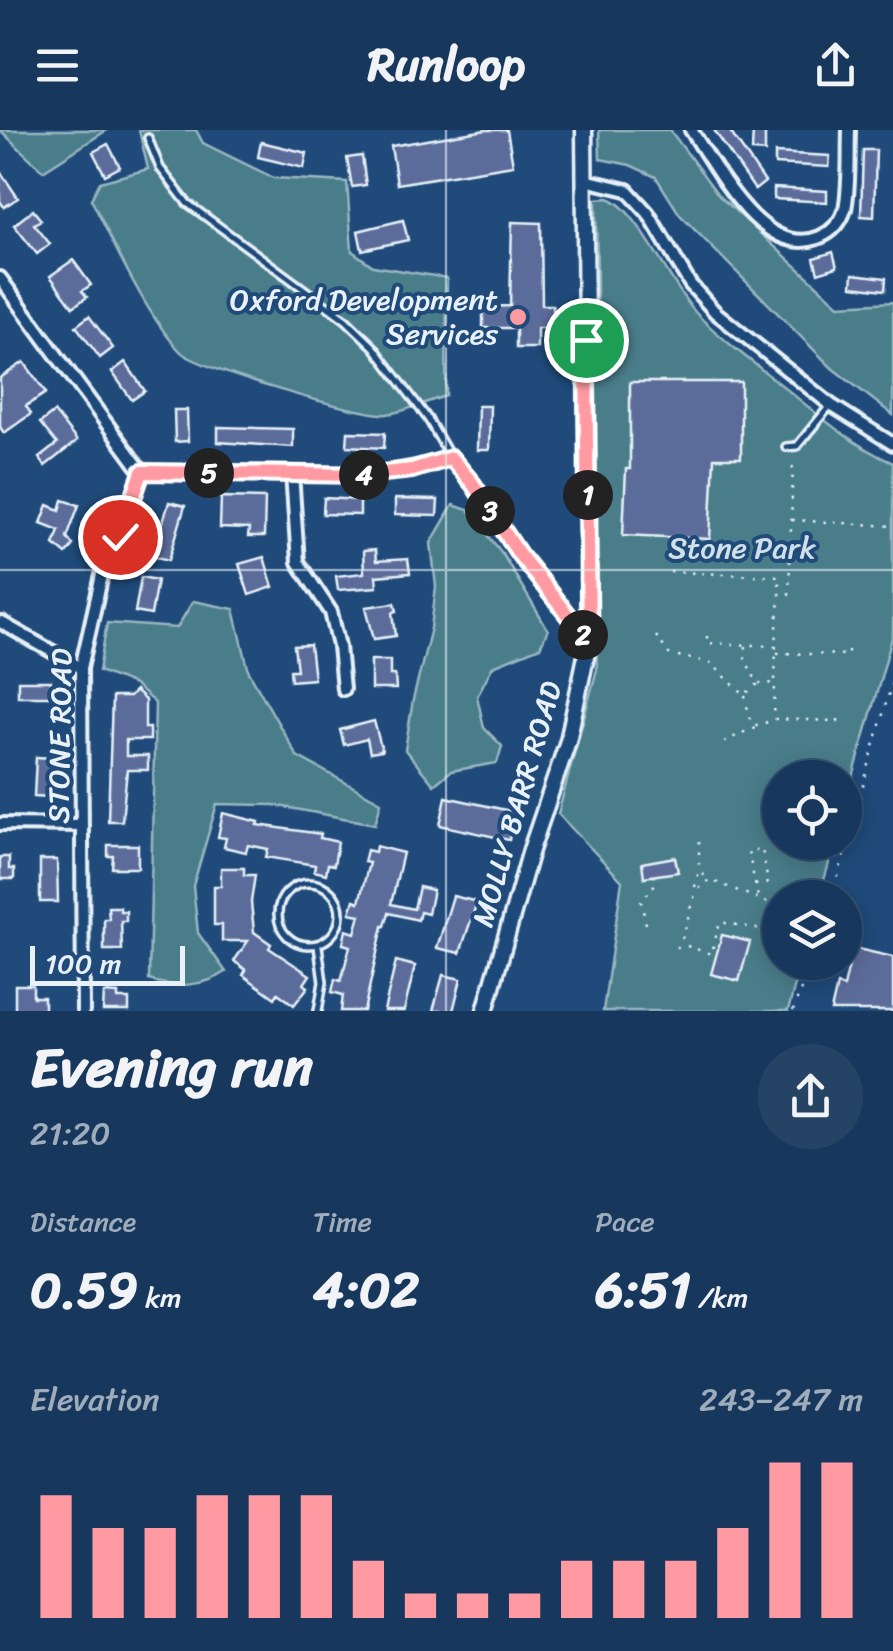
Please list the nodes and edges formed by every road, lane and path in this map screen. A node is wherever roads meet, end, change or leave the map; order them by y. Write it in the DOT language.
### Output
graph roads {
  1 [pos="584,130"];
  2 [pos="691,130"];
  3 [pos="849,130"];
  4 [pos="148,138"];
  5 [pos="585,180"];
  6 [pos="0,278"];
  7 [pos="831,404"];
  8 [pos="893,444"];
  9 [pos="786,447"];
  10 [pos="451,458"];
  11 [pos="793,461"];
  12 [pos="142,472"];
  13 [pos="292,474"];
  14 [pos="791,520"];
  15 [pos="893,526"];
  16 [pos="670,572"];
  17 [pos="779,594"];
  18 [pos="2,623"];
  19 [pos="656,636"];
  20 [pos="707,636"];
  21 [pos="736,638"];
  22 [pos="589,642"];
  23 [pos="736,644"];
  24 [pos="746,644"];
  25 [pos="776,646"];
  26 [pos="820,647"];
  27 [pos="848,648"];
  28 [pos="776,652"];
  29 [pos="820,654"];
  30 [pos="81,668"];
  31 [pos="893,678"];
  32 [pos="775,682"];
  33 [pos="758,684"];
  34 [pos="343,689"];
  35 [pos="744,695"];
  36 [pos="810,713"];
  37 [pos="838,714"];
  38 [pos="774,719"];
  39 [pos="810,720"];
  40 [pos="758,726"];
  41 [pos="724,742"];
  42 [pos="0,824"];
  43 [pos="82,825"];
  44 [pos="698,840"];
  45 [pos="698,870"];
  46 [pos="654,876"];
  47 [pos="710,880"];
  48 [pos="837,880"];
  49 [pos="756,885"];
  50 [pos="694,894"];
  51 [pos="758,898"];
  52 [pos="762,900"];
  53 [pos="646,924"];
  54 [pos="762,929"];
  55 [pos="318,946"];
  56 [pos="687,946"];
  57 [pos="676,948"];
  58 [pos="804,980"];
  59 [pos="84,1011"];
  60 [pos="318,1011"];
  61 [pos="485,1011"];
  62 [pos="793,1011"];
  1 -- 5 [label="main road, MOLLY BARR ROAD"];
  2 -- 3 [label="street"];
  4 -- 10 [label="lane"];
  5 -- 7 [label="street"];
  5 -- 22 [label="main road, MOLLY BARR ROAD"];
  6 -- 12 [label="street"];
  7 -- 8 [label="street"];
  7 -- 9 [label="lane"];
  10 -- 13 [label="street"];
  10 -- 22 [label="street"];
  11 -- 14 [label="path"];
  12 -- 13 [label="street"];
  12 -- 30 [label="street, STONE ROAD"];
  13 -- 34 [label="street"];
  14 -- 15 [label="path"];
  14 -- 17 [label="path"];
  16 -- 17 [label="path"];
  17 -- 25 [label="path"];
  18 -- 30 [label="street"];
  19 -- 35 [label="path"];
  20 -- 23 [label="path"];
  21 -- 23 [label="path"];
  22 -- 61 [label="main road, MOLLY BARR ROAD"];
  23 -- 24 [label="path"];
  24 -- 25 [label="path"];
  24 -- 33 [label="path"];
  25 -- 28 [label="path"];
  26 -- 29 [label="path"];
  27 -- 29 [label="path"];
  28 -- 29 [label="path"];
  28 -- 32 [label="path"];
  30 -- 43 [label="street, STONE ROAD"];
  31 -- 48 [label="path"];
  32 -- 33 [label="path"];
  32 -- 38 [label="path"];
  33 -- 35 [label="path"];
  35 -- 40 [label="path"];
  36 -- 39 [label="path"];
  37 -- 39 [label="path"];
  38 -- 39 [label="path"];
  38 -- 40 [label="path"];
  40 -- 41 [label="path"];
  42 -- 43 [label="street"];
  43 -- 59 [label="street, STONE ROAD"];
  44 -- 45 [label="path"];
  45 -- 47 [label="path"];
  45 -- 50 [label="path"];
  46 -- 53 [label="path"];
  47 -- 50 [label="path"];
  47 -- 51 [label="path"];
  49 -- 49 [label="path"];
  49 -- 51 [label="path"];
  50 -- 57 [label="path"];
  51 -- 52 [label="path"];
  54 -- 56 [label="path"];
  55 -- 55 [label="lane"];
  55 -- 60 [label="lane"];
  58 -- 62 [label="path"];
}
